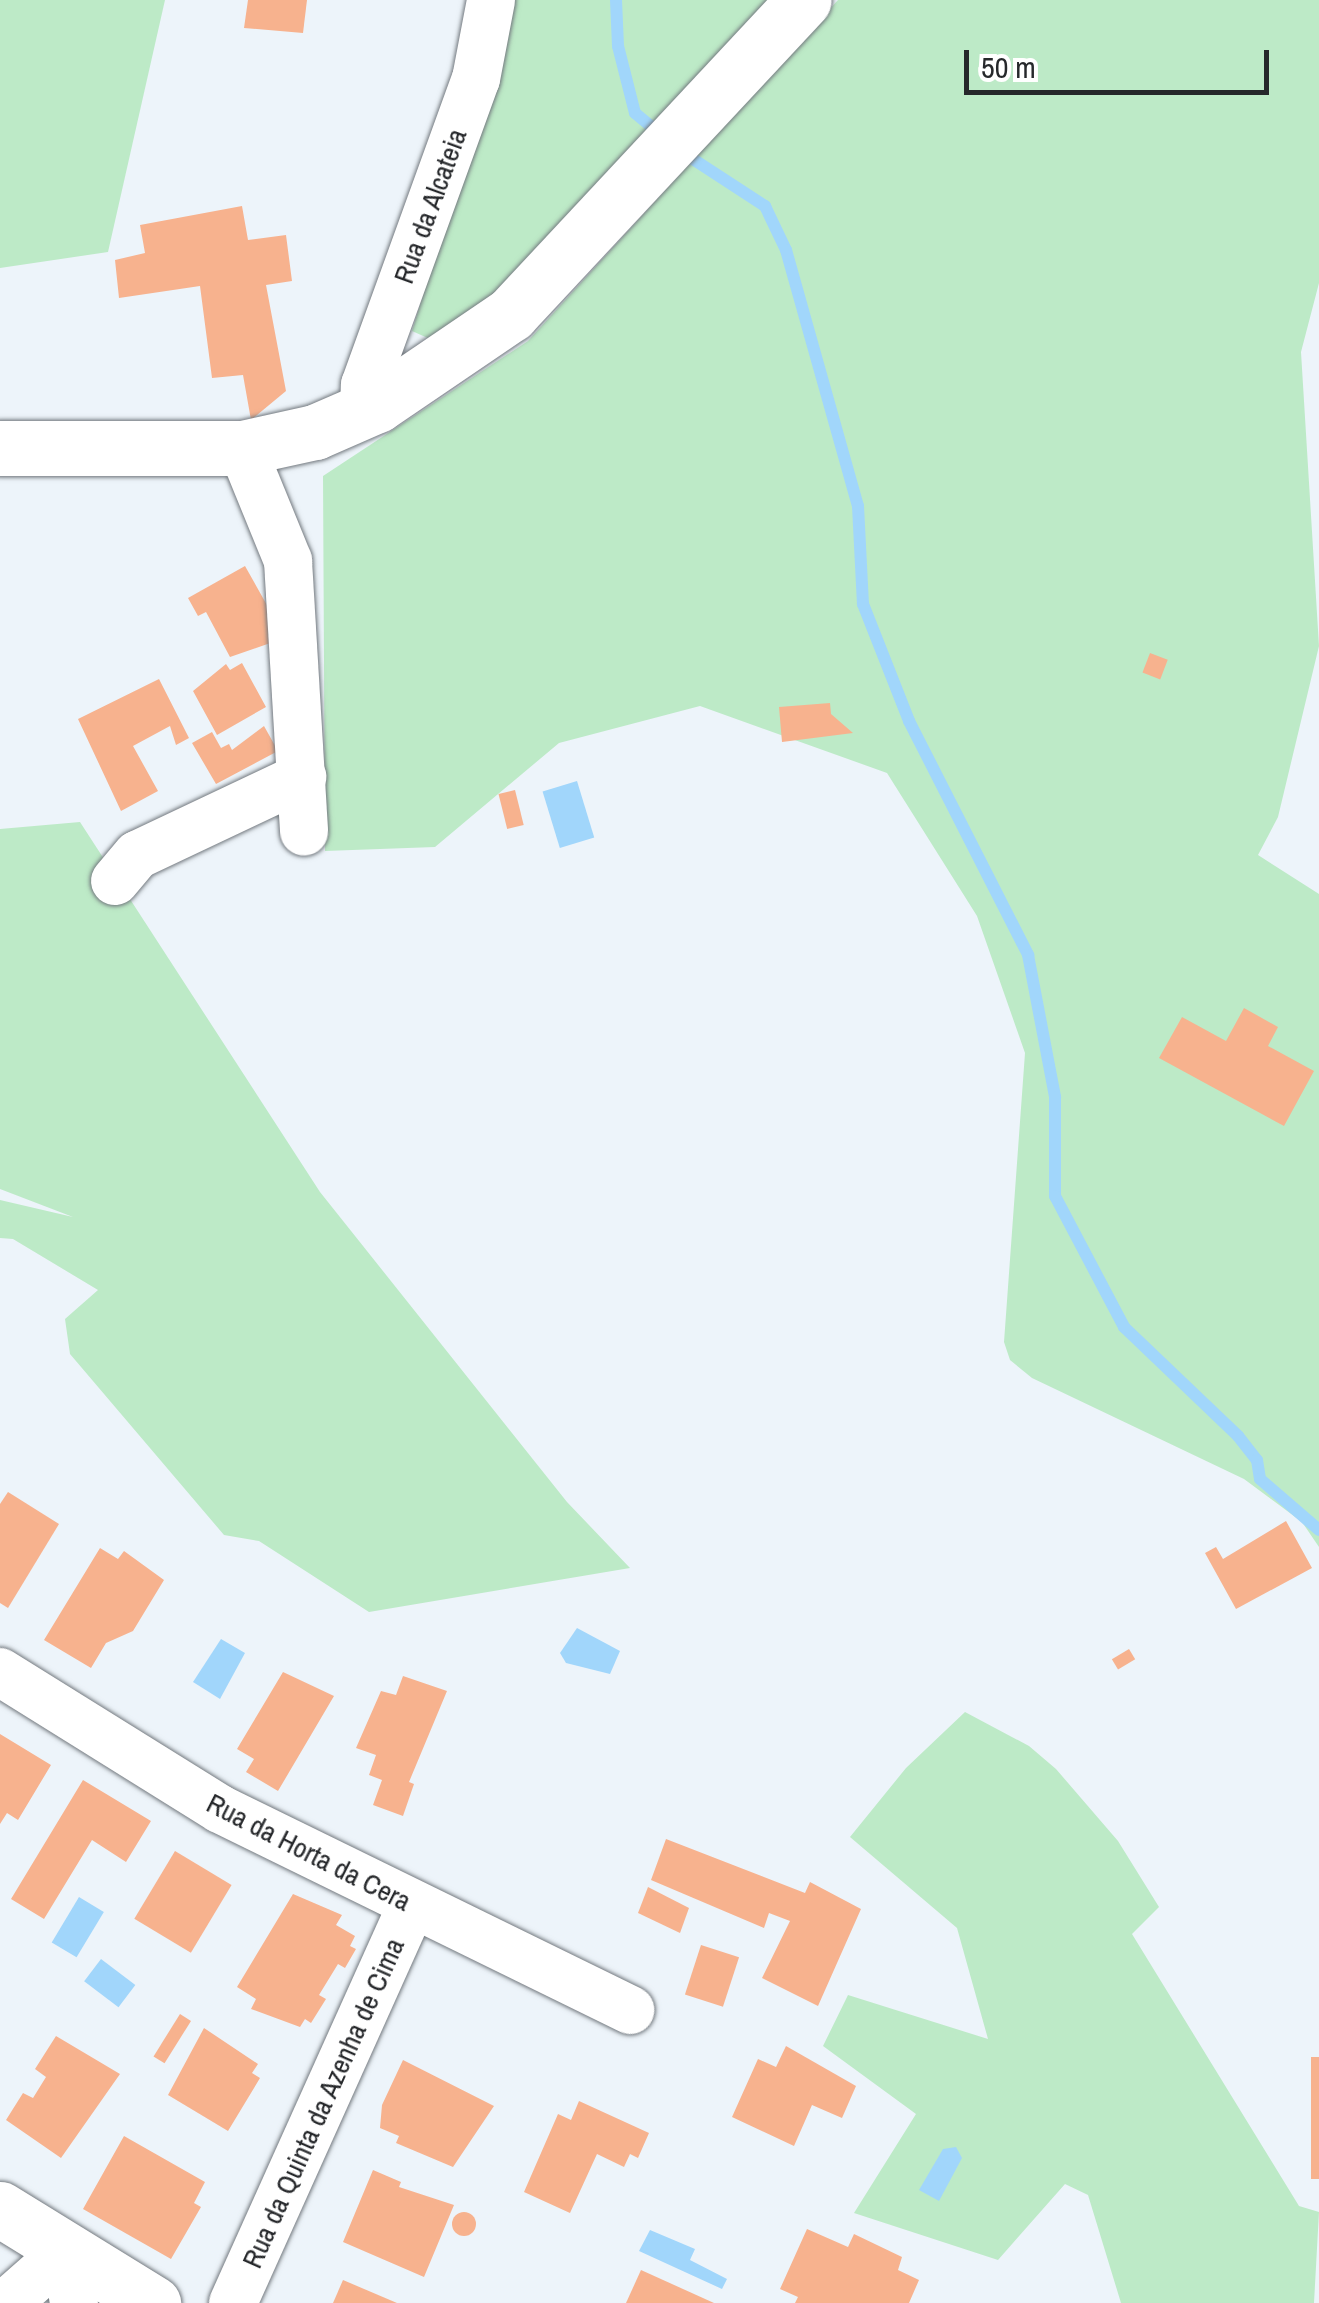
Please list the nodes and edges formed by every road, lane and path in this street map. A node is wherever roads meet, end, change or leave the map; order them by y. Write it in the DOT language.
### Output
graph roads {
  1 [pos="491,0"];
  2 [pos="804,0"];
  3 [pos="364,410"];
  4 [pos="0,448"];
  5 [pos="242,448"];
  6 [pos="302,777"];
  7 [pos="304,832"];
  8 [pos="114,881"];
  9 [pos="0,1672"];
  10 [pos="412,1904"];
  11 [pos="630,2010"];
  12 [pos="0,2209"];
  13 [pos="70,2277"];
  14 [pos="2,2301"];
  15 [pos="146,2302"];
  16 [pos="233,2303"];
  1 -- 3 [label="street, Rua da Alcateia"];
  2 -- 3 [label="main road"];
  3 -- 5 [label="main road"];
  4 -- 5 [label="main road"];
  5 -- 6 [label="street"];
  6 -- 7 [label="street"];
  6 -- 8 [label="street"];
  9 -- 10 [label="street, Rua da Horta da Cera"];
  10 -- 11 [label="street, Rua da Horta da Cera"];
  10 -- 16 [label="street, Rua da Quinta da Azenha de Cima"];
  12 -- 13 [label="main road"];
  13 -- 14 [label="street"];
  13 -- 15 [label="main road"];
}
